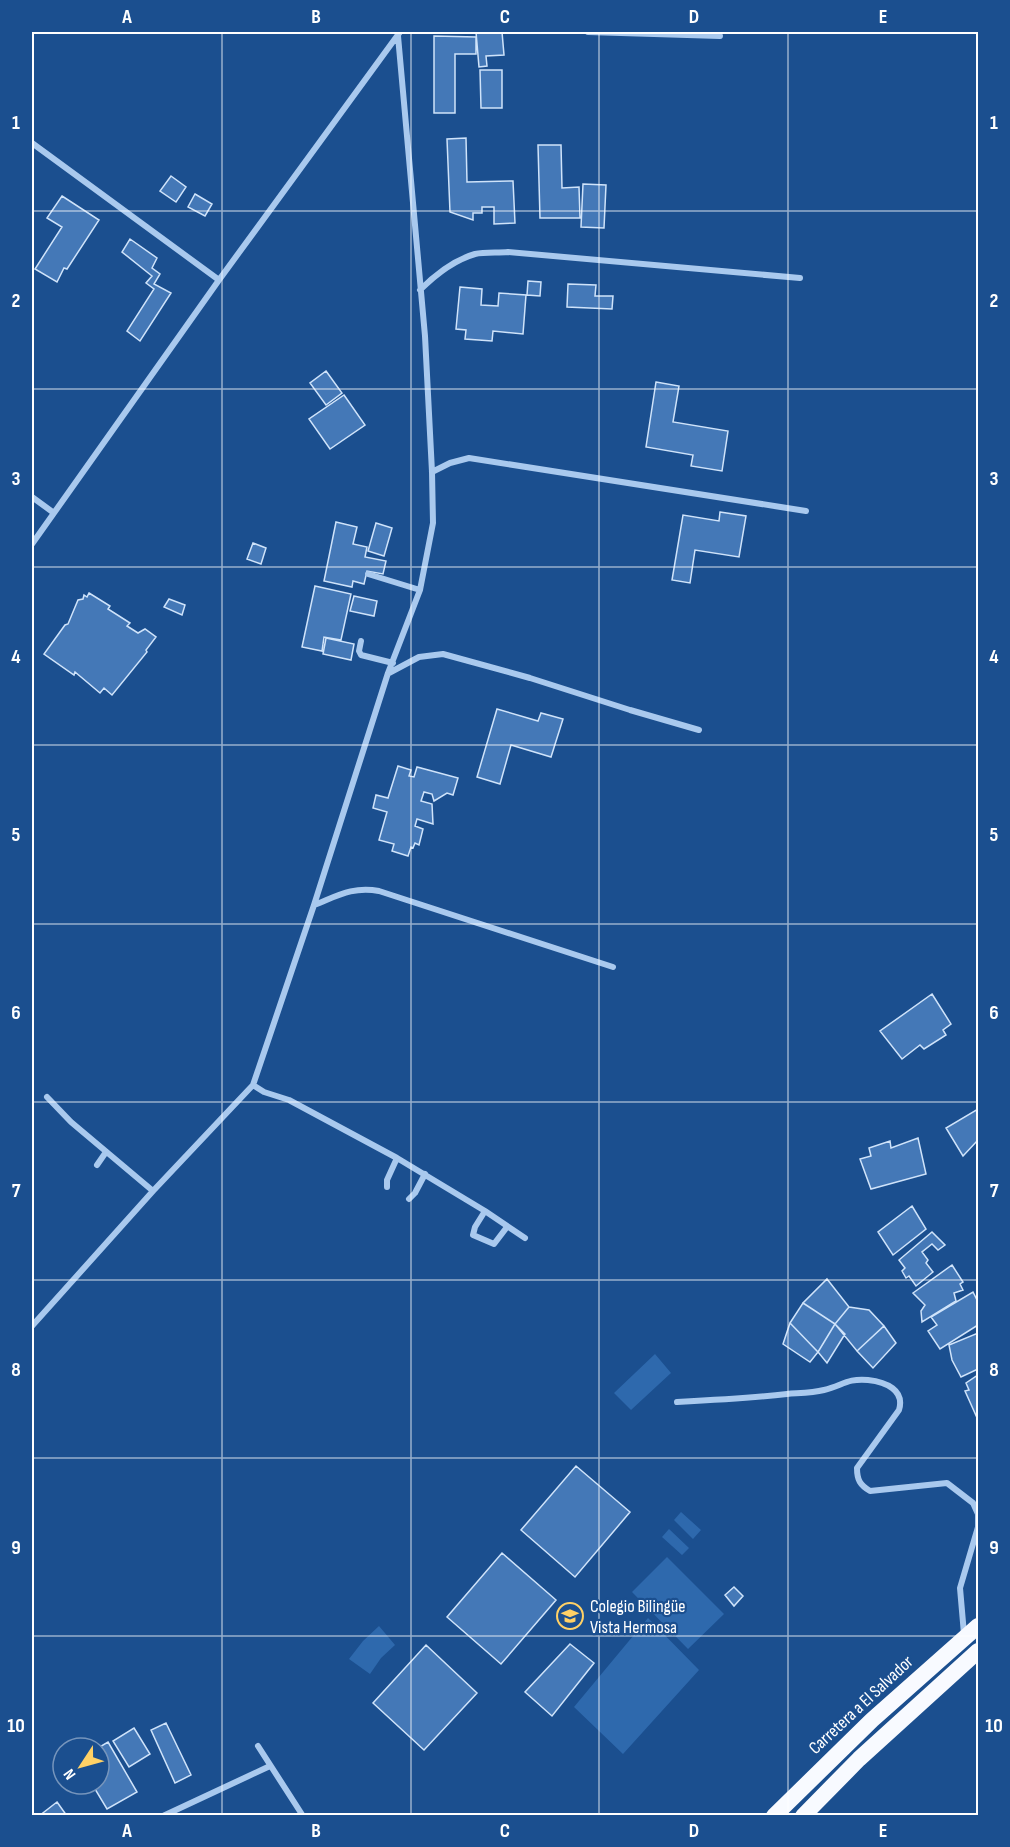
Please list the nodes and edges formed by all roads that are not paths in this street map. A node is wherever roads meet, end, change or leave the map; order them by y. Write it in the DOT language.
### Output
graph roads {
  1 [pos="588,32"];
  2 [pos="399,34"];
  3 [pos="720,36"];
  4 [pos="32,143"];
  5 [pos="800,278"];
  6 [pos="219,280"];
  7 [pos="420,290"];
  8 [pos="432,472"];
  9 [pos="32,497"];
  10 [pos="806,511"];
  11 [pos="54,513"];
  12 [pos="32,544"];
  13 [pos="368,574"];
  14 [pos="420,590"];
  15 [pos="361,641"];
  16 [pos="393,663"];
  17 [pos="388,673"];
  18 [pos="699,730"];
  19 [pos="314,905"];
  20 [pos="613,967"];
  21 [pos="253,1085"];
  22 [pos="47,1096"];
  23 [pos="106,1152"];
  24 [pos="397,1158"];
  25 [pos="97,1165"];
  26 [pos="424,1174"];
  27 [pos="387,1187"];
  28 [pos="153,1191"];
  29 [pos="409,1199"];
  30 [pos="485,1210"];
  31 [pos="507,1227"];
  32 [pos="525,1238"];
  33 [pos="32,1326"];
  34 [pos="677,1402"];
  35 [pos="978,1626"];
  36 [pos="964,1639"];
  37 [pos="978,1651"];
  38 [pos="258,1746"];
  39 [pos="270,1766"];
  40 [pos="163,1815"];
  41 [pos="303,1815"];
  42 [pos="774,1815"];
  43 [pos="803,1815"];
  1 -- 3 [label="street"];
  2 -- 6 [label="street"];
  2 -- 7 [label="street"];
  4 -- 6 [label="street"];
  5 -- 7 [label="street"];
  6 -- 11 [label="street"];
  7 -- 8 [label="street"];
  8 -- 10 [label="street"];
  8 -- 14 [label="street"];
  9 -- 11 [label="street"];
  11 -- 12 [label="street"];
  13 -- 14 [label="street"];
  14 -- 16 [label="street"];
  15 -- 16 [label="street"];
  16 -- 17 [label="street"];
  17 -- 18 [label="street"];
  17 -- 19 [label="street"];
  19 -- 20 [label="street"];
  19 -- 21 [label="street"];
  21 -- 24 [label="street"];
  21 -- 28 [label="street"];
  22 -- 23 [label="street"];
  23 -- 25 [label="street"];
  23 -- 28 [label="street"];
  24 -- 26 [label="street"];
  24 -- 27 [label="street"];
  26 -- 29 [label="street"];
  26 -- 30 [label="street"];
  28 -- 33 [label="street"];
  30 -- 31 [label="street"];
  30 -- 31 [label="street"];
  31 -- 32 [label="street"];
  34 -- 36 [label="street"];
  35 -- 36 [label="highway, Carretera a El Salvador"];
  36 -- 42 [label="highway, Carretera a El Salvador"];
  37 -- 43 [label="highway, Carretera a El Salvador"];
  38 -- 39 [label="street"];
  39 -- 40 [label="street"];
  39 -- 41 [label="street"];
}
